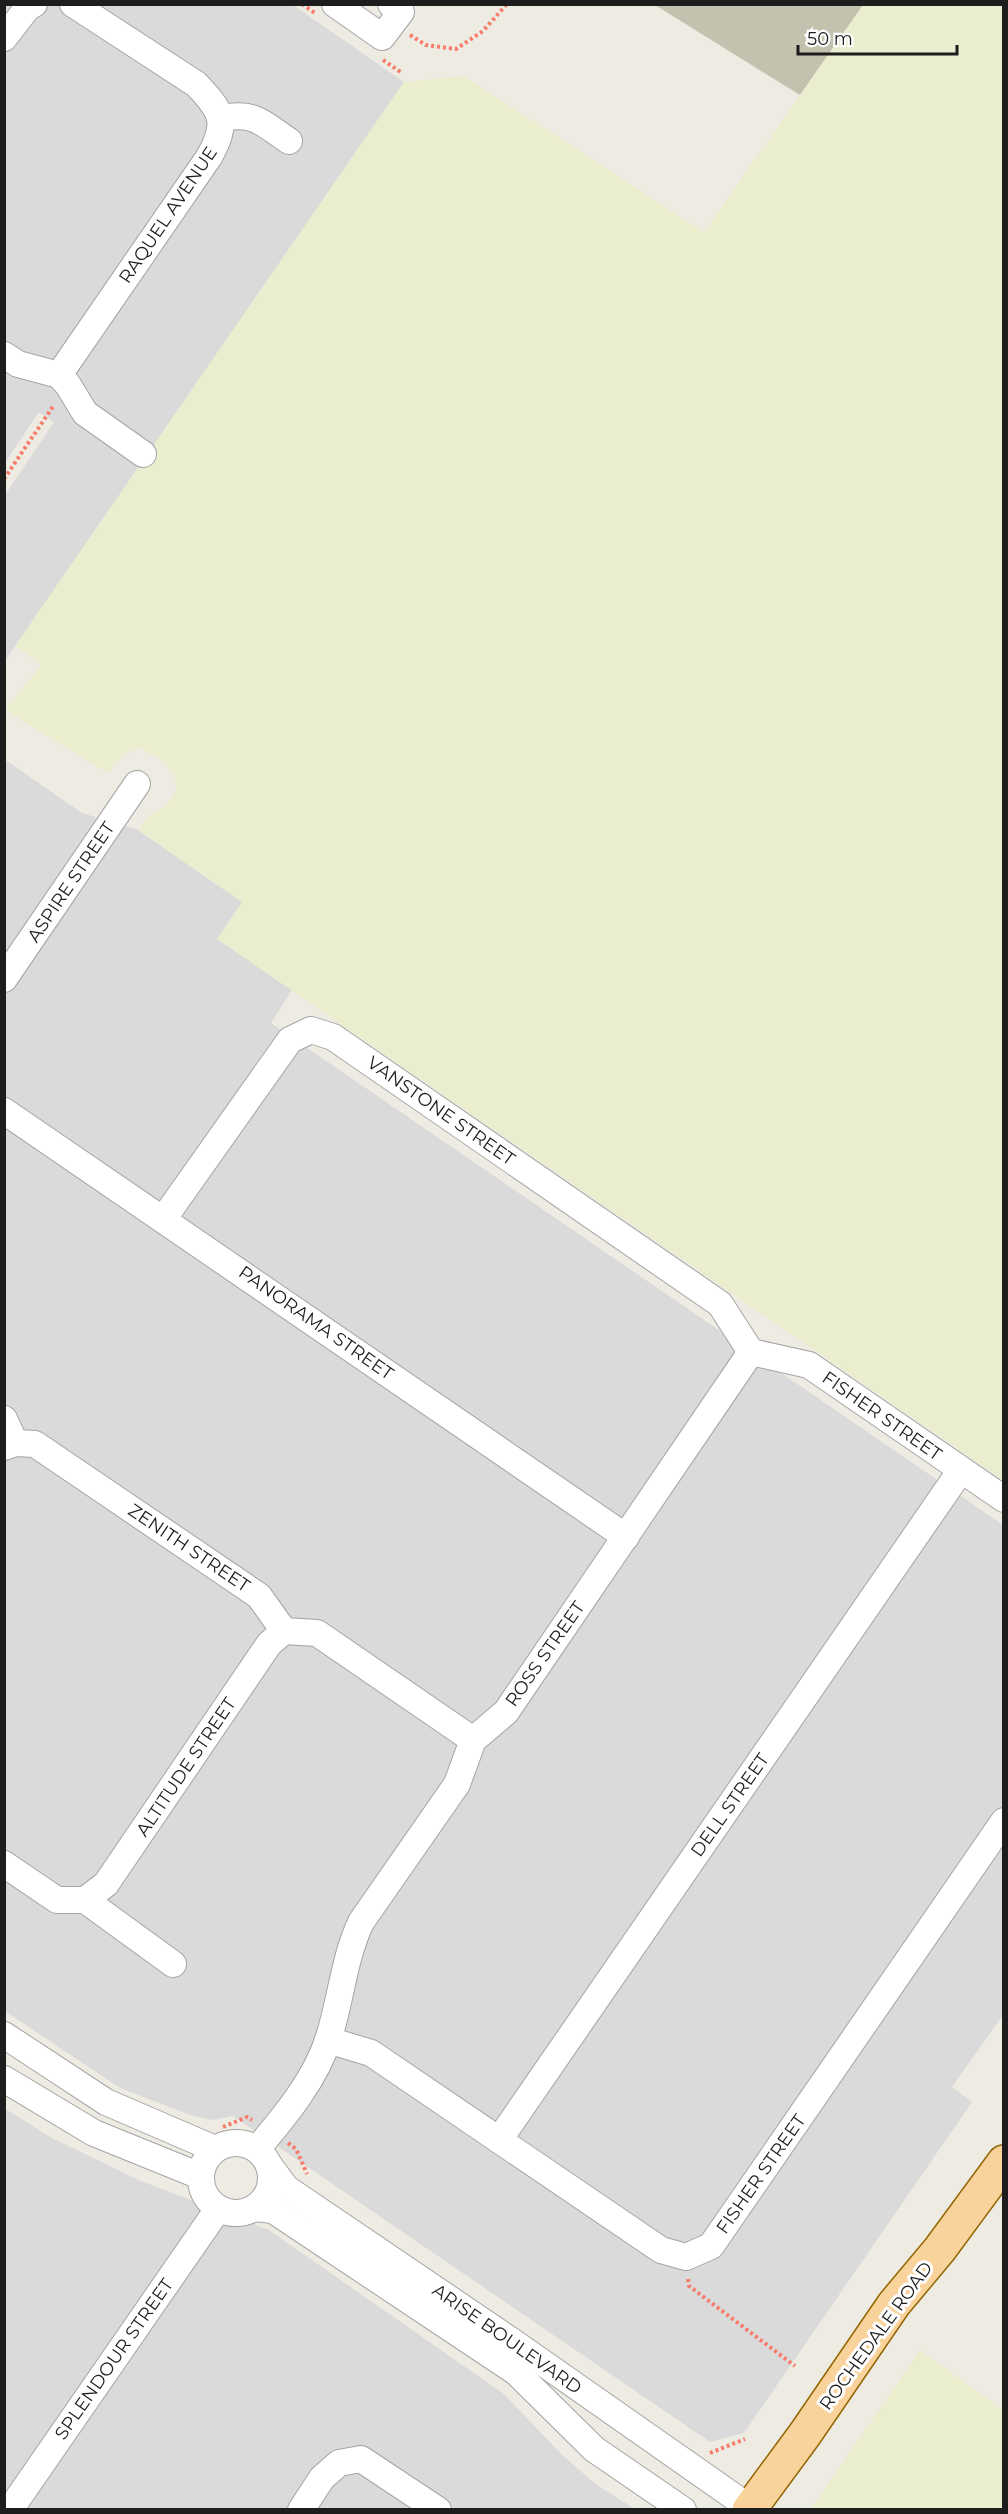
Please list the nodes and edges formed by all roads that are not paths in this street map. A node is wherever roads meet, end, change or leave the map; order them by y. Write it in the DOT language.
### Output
graph roads {
  1 [pos="34,4"];
  2 [pos="73,4"];
  3 [pos="335,4"];
  4 [pos="391,14"];
  5 [pos="4,38"];
  6 [pos="221,118"];
  7 [pos="289,141"];
  8 [pos="4,355"];
  9 [pos="64,380"];
  10 [pos="143,454"];
  11 [pos="137,784"];
  12 [pos="4,979"];
  13 [pos="4,1111"];
  14 [pos="164,1218"];
  15 [pos="752,1352"];
  16 [pos="4,1419"];
  17 [pos="10,1445"];
  18 [pos="961,1470"];
  19 [pos="1004,1499"];
  20 [pos="626,1538"];
  21 [pos="284,1630"];
  22 [pos="473,1740"];
  23 [pos="1004,1821"];
  24 [pos="4,1864"];
  25 [pos="85,1900"];
  26 [pos="172,1964"];
  27 [pos="4,2035"];
  28 [pos="328,2040"];
  29 [pos="4,2079"];
  30 [pos="499,2140"];
  31 [pos="215,2149"];
  32 [pos="263,2157"];
  33 [pos="1004,2162"];
  34 [pos="200,2176"];
  35 [pos="255,2208"];
  36 [pos="218,2209"];
  37 [pos="749,2509"];
  38 [pos="13,2510"];
  39 [pos="301,2510"];
  40 [pos="438,2510"];
  41 [pos="682,2510"];
  1 -- 5 [label="street"];
  2 -- 6 [label="street"];
  3 -- 4 [label="street"];
  6 -- 7 [label="street"];
  6 -- 9 [label="street, RAQUEL AVENUE"];
  8 -- 9 [label="street"];
  9 -- 10 [label="street"];
  11 -- 12 [label="street, ASPIRE STREET"];
  13 -- 14 [label="street, PANORAMA STREET"];
  14 -- 15 [label="street, VANSTONE STREET"];
  14 -- 20 [label="street, PANORAMA STREET"];
  15 -- 18 [label="street, FISHER STREET"];
  15 -- 20 [label="street, ROSS STREET"];
  16 -- 17 [label="street, ZENITH STREET"];
  17 -- 21 [label="street, ZENITH STREET"];
  18 -- 19 [label="street, FISHER STREET"];
  18 -- 30 [label="street, DELL STREET"];
  20 -- 22 [label="street, ROSS STREET"];
  21 -- 22 [label="street"];
  21 -- 25 [label="street, ALTITUDE STREET"];
  22 -- 28 [label="street, ROSS STREET"];
  23 -- 30 [label="street, FISHER STREET"];
  24 -- 25 [label="street"];
  25 -- 26 [label="street"];
  27 -- 31 [label="street"];
  28 -- 30 [label="street"];
  28 -- 32 [label="street, ROSS STREET"];
  29 -- 34 [label="street"];
  31 -- 32 [label="street"];
  31 -- 34 [label="street"];
  32 -- 35 [label="street"];
  32 -- 37 [label="street, ARISE BOULEVARD"];
  33 -- 37 [label="main road, ROCHEDALE ROAD"];
  34 -- 36 [label="street"];
  35 -- 36 [label="street"];
  35 -- 41 [label="street, ARISE BOULEVARD"];
  36 -- 38 [label="street, SPLENDOUR STREET"];
  39 -- 40 [label="street"];
}
